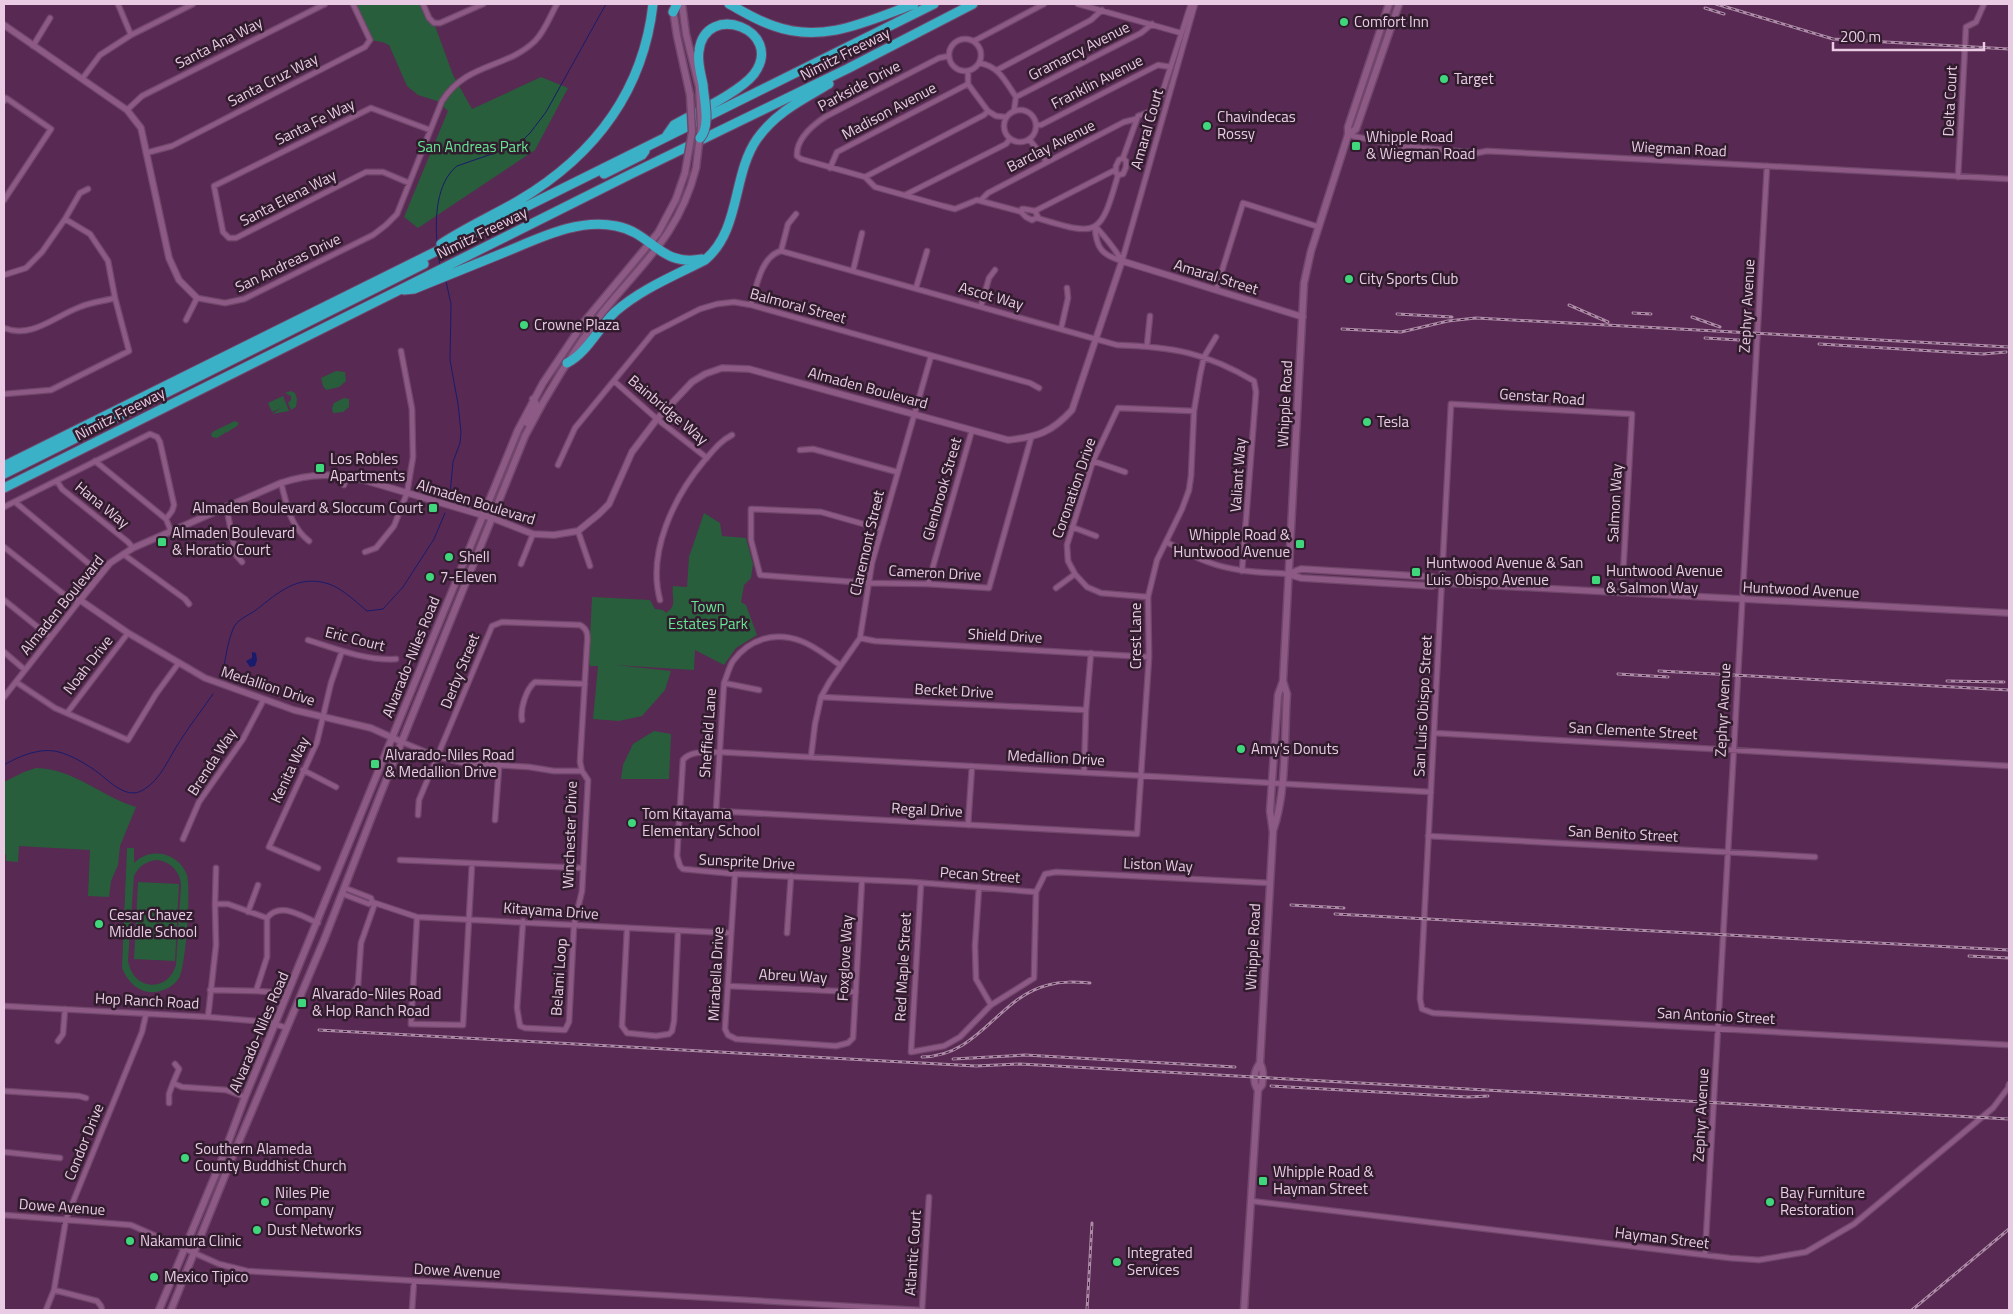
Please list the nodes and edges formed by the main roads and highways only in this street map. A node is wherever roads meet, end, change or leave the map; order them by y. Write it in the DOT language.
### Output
graph roads {
  1 [pos="653,4"];
  2 [pos="682,4"];
  3 [pos="729,4"];
  4 [pos="914,4"];
  5 [pos="934,4"];
  6 [pos="973,4"];
  7 [pos="1389,4"];
  8 [pos="1399,4"];
  9 [pos="674,7"];
  10 [pos="847,69"];
  11 [pos="701,86"];
  12 [pos="1348,135"];
  13 [pos="665,138"];
  14 [pos="700,138"];
  15 [pos="452,244"];
  16 [pos="654,246"];
  17 [pos="711,255"];
  18 [pos="458,266"];
  19 [pos="407,270"];
  20 [pos="567,363"];
  21 [pos="533,399"];
  22 [pos="519,450"];
  23 [pos="4,466"];
  24 [pos="4,474"];
  25 [pos="4,488"];
  26 [pos="1283,680"];
  27 [pos="1273,832"];
  28 [pos="159,1310"];
  29 [pos="171,1310"];
  30 [pos="1244,1310"];
  1 -- 15 [label="highway"];
  2 -- 11 [label="main road"];
  3 -- 4 [label="highway"];
  5 -- 13 [label="highway, Nimitz Freeway"];
  6 -- 10 [label="highway, Nimitz Freeway"];
  7 -- 12 [label="main road, Whipple Road"];
  8 -- 12 [label="main road, Whipple Road"];
  9 -- 16 [label="main road, Alvarado-Niles Road, bridge"];
  10 -- 17 [label="highway"];
  10 -- 18 [label="highway, Nimitz Freeway"];
  11 -- 13 [label="highway"];
  11 -- 14 [label="highway, bridge"];
  12 -- 26 [label="main road, Whipple Road"];
  13 -- 15 [label="highway, Nimitz Freeway"];
  14 -- 16 [label="main road, Alvarado-Niles Road, bridge"];
  15 -- 19 [label="highway, Nimitz Freeway"];
  16 -- 17 [label="highway"];
  16 -- 18 [label="highway"];
  16 -- 20 [label="main road, Alvarado-Niles Road"];
  16 -- 21 [label="main road, Alvarado-Niles Road"];
  17 -- 20 [label="highway"];
  18 -- 25 [label="highway, Nimitz Freeway"];
  19 -- 23 [label="highway, Nimitz Freeway"];
  19 -- 24 [label="highway"];
  20 -- 22 [label="main road, Alvarado-Niles Road"];
  21 -- 22 [label="main road"];
  21 -- 28 [label="main road, Alvarado-Niles Road"];
  22 -- 29 [label="main road, Alvarado-Niles Road"];
  26 -- 27 [label="main road, Whipple Road"];
  26 -- 27 [label="main road, Whipple Road"];
  27 -- 30 [label="main road, Whipple Road"];
}
